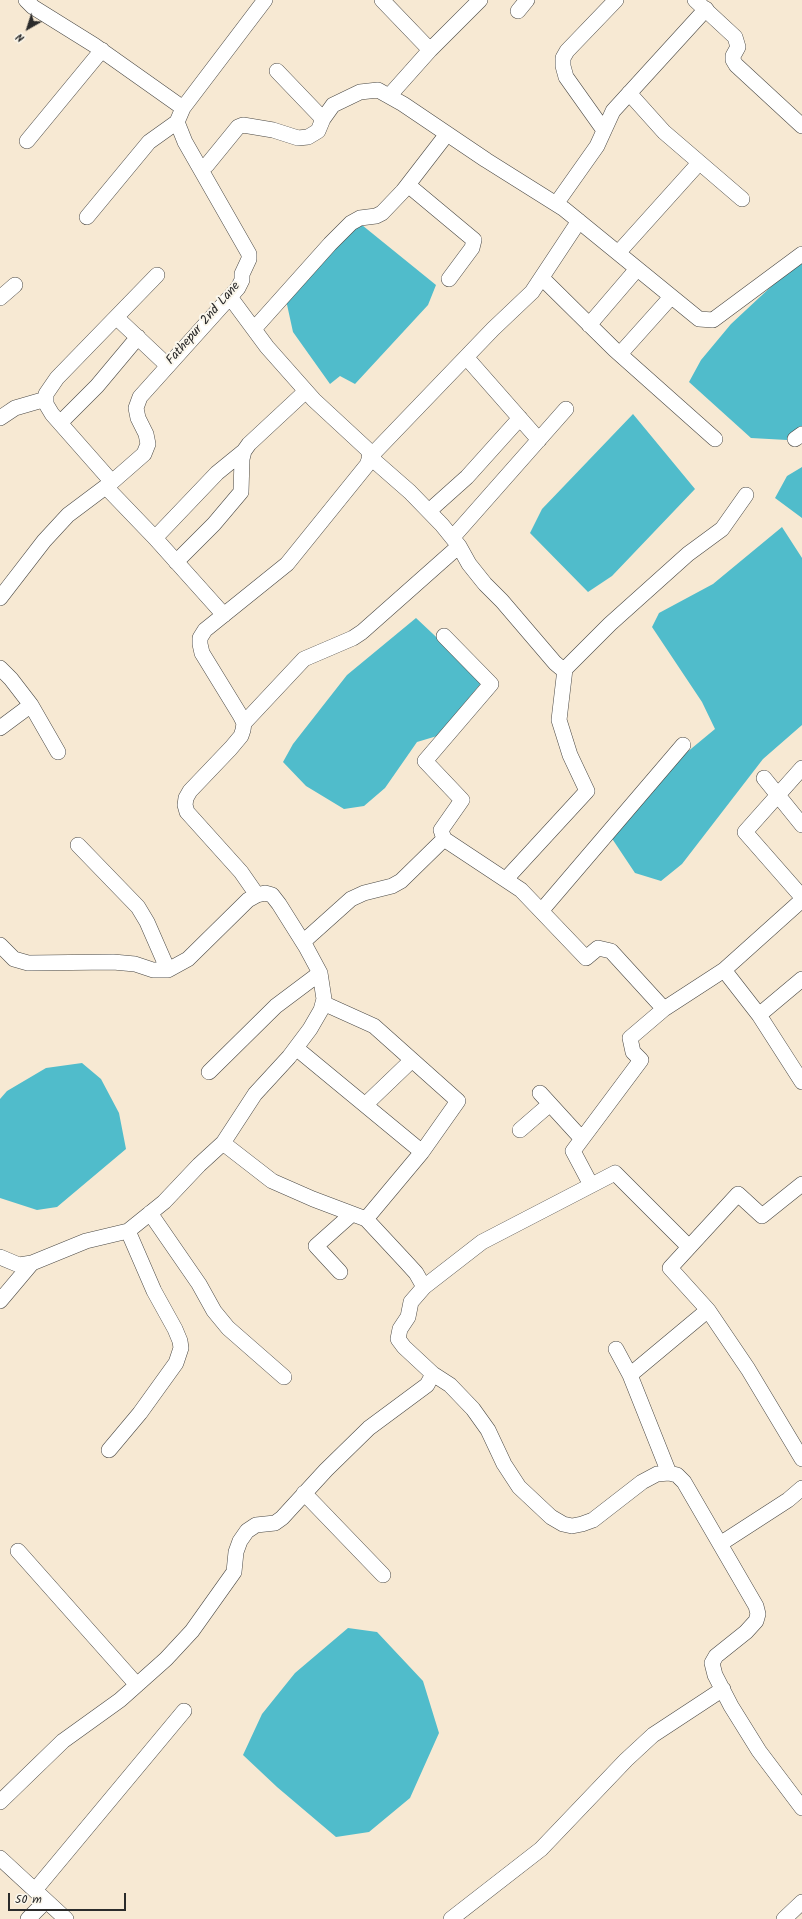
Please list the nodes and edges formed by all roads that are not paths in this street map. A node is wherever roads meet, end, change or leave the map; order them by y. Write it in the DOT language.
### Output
graph roads {
  1 [pos="265,0"];
  2 [pos="382,0"];
  3 [pos="480,0"];
  4 [pos="616,0"];
  5 [pos="32,2"];
  6 [pos="701,5"];
  7 [pos="102,50"];
  8 [pos="430,50"];
  9 [pos="277,72"];
  10 [pos="629,93"];
  11 [pos="389,96"];
  12 [pos="184,108"];
  13 [pos="323,119"];
  14 [pos="177,122"];
  15 [pos="802,126"];
  16 [pos="604,128"];
  17 [pos="447,134"];
  18 [pos="27,141"];
  19 [pos="699,163"];
  20 [pos="201,169"];
  21 [pos="408,186"];
  22 [pos="742,200"];
  23 [pos="556,204"];
  24 [pos="87,217"];
  25 [pos="579,221"];
  26 [pos="618,253"];
  27 [pos="802,254"];
  28 [pos="637,269"];
  29 [pos="157,275"];
  30 [pos="542,278"];
  31 [pos="449,279"];
  32 [pos="16,285"];
  33 [pos="230,297"];
  34 [pos="671,297"];
  35 [pos="0,298"];
  36 [pos="117,318"];
  37 [pos="589,325"];
  38 [pos="254,329"];
  39 [pos="138,337"];
  40 [pos="620,354"];
  41 [pos="466,357"];
  42 [pos="168,366"];
  43 [pos="306,391"];
  44 [pos="46,399"];
  45 [pos="566,409"];
  46 [pos="0,418"];
  47 [pos="520,418"];
  48 [pos="60,423"];
  49 [pos="715,439"];
  50 [pos="539,440"];
  51 [pos="244,452"];
  52 [pos="370,457"];
  53 [pos="109,485"];
  54 [pos="746,495"];
  55 [pos="429,511"];
  56 [pos="155,538"];
  57 [pos="456,541"];
  58 [pos="176,562"];
  59 [pos="0,598"];
  60 [pos="224,615"];
  61 [pos="444,636"];
  62 [pos="0,668"];
  63 [pos="565,669"];
  64 [pos="31,705"];
  65 [pos="244,723"];
  66 [pos="0,728"];
  67 [pos="683,745"];
  68 [pos="58,752"];
  69 [pos="802,768"];
  70 [pos="764,778"];
  71 [pos="778,796"];
  72 [pos="802,825"];
  73 [pos="444,839"];
  74 [pos="78,846"];
  75 [pos="506,879"];
  76 [pos="257,895"];
  77 [pos="802,897"];
  78 [pos="802,900"];
  79 [pos="542,910"];
  80 [pos="303,942"];
  81 [pos="0,945"];
  82 [pos="168,970"];
  83 [pos="724,970"];
  84 [pos="320,973"];
  85 [pos="802,978"];
  86 [pos="323,1002"];
  87 [pos="664,1009"];
  88 [pos="759,1015"];
  89 [pos="296,1048"];
  90 [pos="412,1060"];
  91 [pos="209,1072"];
  92 [pos="802,1082"];
  93 [pos="540,1093"];
  94 [pos="550,1104"];
  95 [pos="365,1105"];
  96 [pos="520,1130"];
  97 [pos="582,1139"];
  98 [pos="223,1143"];
  99 [pos="422,1152"];
  100 [pos="802,1184"];
  101 [pos="591,1185"];
  102 [pos="150,1213"];
  103 [pos="359,1216"];
  104 [pos="128,1231"];
  105 [pos="690,1247"];
  106 [pos="0,1257"];
  107 [pos="32,1263"];
  108 [pos="340,1272"];
  109 [pos="424,1287"];
  110 [pos="0,1301"];
  111 [pos="708,1310"];
  112 [pos="616,1349"];
  113 [pos="433,1374"];
  114 [pos="630,1375"];
  115 [pos="284,1377"];
  116 [pos="109,1450"];
  117 [pos="802,1460"];
  118 [pos="669,1473"];
  119 [pos="802,1488"];
  120 [pos="304,1493"];
  121 [pos="720,1544"];
  122 [pos="18,1551"];
  123 [pos="382,1575"];
  124 [pos="137,1685"];
  125 [pos="723,1689"];
  126 [pos="184,1711"];
  127 [pos="0,1802"];
  128 [pos="802,1808"];
  129 [pos="0,1858"];
  130 [pos="35,1890"];
  131 [pos="46,1901"];
  132 [pos="802,1902"];
  133 [pos="28,1919"];
  134 [pos="66,1919"];
  135 [pos="451,1919"];
  136 [pos="784,1919"];
  1 -- 12 [label="street"];
  2 -- 8 [label="street"];
  3 -- 8 [label="street"];
  4 -- 16 [label="street"];
  5 -- 7 [label="street"];
  6 -- 10 [label="street"];
  6 -- 15 [label="street"];
  7 -- 12 [label="street"];
  7 -- 18 [label="street"];
  8 -- 11 [label="street"];
  9 -- 13 [label="street"];
  10 -- 16 [label="street"];
  10 -- 19 [label="street"];
  11 -- 13 [label="street"];
  11 -- 17 [label="street"];
  12 -- 14 [label="street"];
  13 -- 20 [label="street"];
  14 -- 20 [label="street, Fathepur 2nd Lane"];
  14 -- 24 [label="street"];
  16 -- 23 [label="street"];
  17 -- 21 [label="street"];
  17 -- 23 [label="street"];
  19 -- 22 [label="street"];
  19 -- 26 [label="street"];
  20 -- 33 [label="street, Fathepur 2nd Lane"];
  21 -- 31 [label="street"];
  21 -- 38 [label="street"];
  23 -- 25 [label="street"];
  25 -- 26 [label="street"];
  25 -- 30 [label="street"];
  26 -- 28 [label="street"];
  27 -- 34 [label="street"];
  28 -- 34 [label="street"];
  28 -- 37 [label="street"];
  29 -- 36 [label="street"];
  30 -- 37 [label="street"];
  30 -- 41 [label="street"];
  32 -- 35 [label="street"];
  33 -- 38 [label="street"];
  33 -- 42 [label="street, Fathepur 2nd Lane"];
  34 -- 40 [label="street"];
  36 -- 39 [label="street"];
  36 -- 44 [label="street"];
  37 -- 40 [label="street"];
  38 -- 43 [label="street"];
  39 -- 42 [label="street"];
  39 -- 48 [label="street"];
  40 -- 49 [label="street"];
  41 -- 47 [label="street"];
  41 -- 52 [label="street"];
  42 -- 53 [label="street, Fathepur 2nd Lane"];
  43 -- 51 [label="street"];
  43 -- 52 [label="street"];
  44 -- 46 [label="street"];
  44 -- 48 [label="street"];
  45 -- 50 [label="street"];
  47 -- 50 [label="street"];
  47 -- 55 [label="street"];
  48 -- 53 [label="street"];
  50 -- 57 [label="street"];
  51 -- 56 [label="street"];
  51 -- 58 [label="street"];
  52 -- 55 [label="street"];
  52 -- 60 [label="street"];
  53 -- 56 [label="street"];
  53 -- 59 [label="street, Fathepur 2nd Lane"];
  54 -- 63 [label="street"];
  55 -- 57 [label="street"];
  56 -- 58 [label="street"];
  57 -- 63 [label="street"];
  57 -- 65 [label="street"];
  58 -- 60 [label="street"];
  60 -- 65 [label="street"];
  61 -- 73 [label="street"];
  62 -- 64 [label="street"];
  63 -- 75 [label="street"];
  64 -- 66 [label="street"];
  64 -- 68 [label="street"];
  65 -- 76 [label="street"];
  67 -- 79 [label="street"];
  69 -- 71 [label="street"];
  70 -- 71 [label="street"];
  71 -- 72 [label="street"];
  71 -- 77 [label="street"];
  73 -- 75 [label="street"];
  73 -- 80 [label="street"];
  74 -- 82 [label="street"];
  75 -- 79 [label="street"];
  76 -- 80 [label="street"];
  76 -- 82 [label="street"];
  78 -- 83 [label="street"];
  79 -- 87 [label="street"];
  80 -- 84 [label="street"];
  81 -- 82 [label="street"];
  83 -- 87 [label="street"];
  83 -- 88 [label="street"];
  84 -- 86 [label="street"];
  84 -- 91 [label="street"];
  85 -- 88 [label="street"];
  86 -- 89 [label="street"];
  86 -- 90 [label="street"];
  87 -- 97 [label="street"];
  88 -- 92 [label="street"];
  89 -- 95 [label="street"];
  89 -- 98 [label="street"];
  90 -- 95 [label="street"];
  90 -- 99 [label="street"];
  93 -- 94 [label="street"];
  94 -- 96 [label="street"];
  94 -- 97 [label="street"];
  95 -- 99 [label="street"];
  97 -- 101 [label="street"];
  98 -- 102 [label="street"];
  98 -- 103 [label="street"];
  99 -- 103 [label="street"];
  100 -- 105 [label="street"];
  101 -- 105 [label="street"];
  101 -- 109 [label="street"];
  102 -- 104 [label="street"];
  102 -- 115 [label="street"];
  103 -- 108 [label="street"];
  103 -- 109 [label="street"];
  104 -- 107 [label="street"];
  104 -- 116 [label="street"];
  105 -- 111 [label="street"];
  106 -- 107 [label="street"];
  107 -- 110 [label="street"];
  109 -- 113 [label="street"];
  111 -- 114 [label="street"];
  111 -- 117 [label="street"];
  112 -- 114 [label="street"];
  113 -- 118 [label="street"];
  113 -- 120 [label="street"];
  114 -- 118 [label="street"];
  118 -- 121 [label="street"];
  119 -- 121 [label="street"];
  120 -- 123 [label="street"];
  120 -- 124 [label="street"];
  121 -- 125 [label="street"];
  122 -- 124 [label="street"];
  124 -- 127 [label="street"];
  125 -- 128 [label="street"];
  125 -- 135 [label="street"];
  126 -- 130 [label="street"];
  129 -- 130 [label="street"];
  130 -- 131 [label="street"];
  131 -- 133 [label="street"];
  131 -- 134 [label="street"];
  132 -- 136 [label="street"];
}
